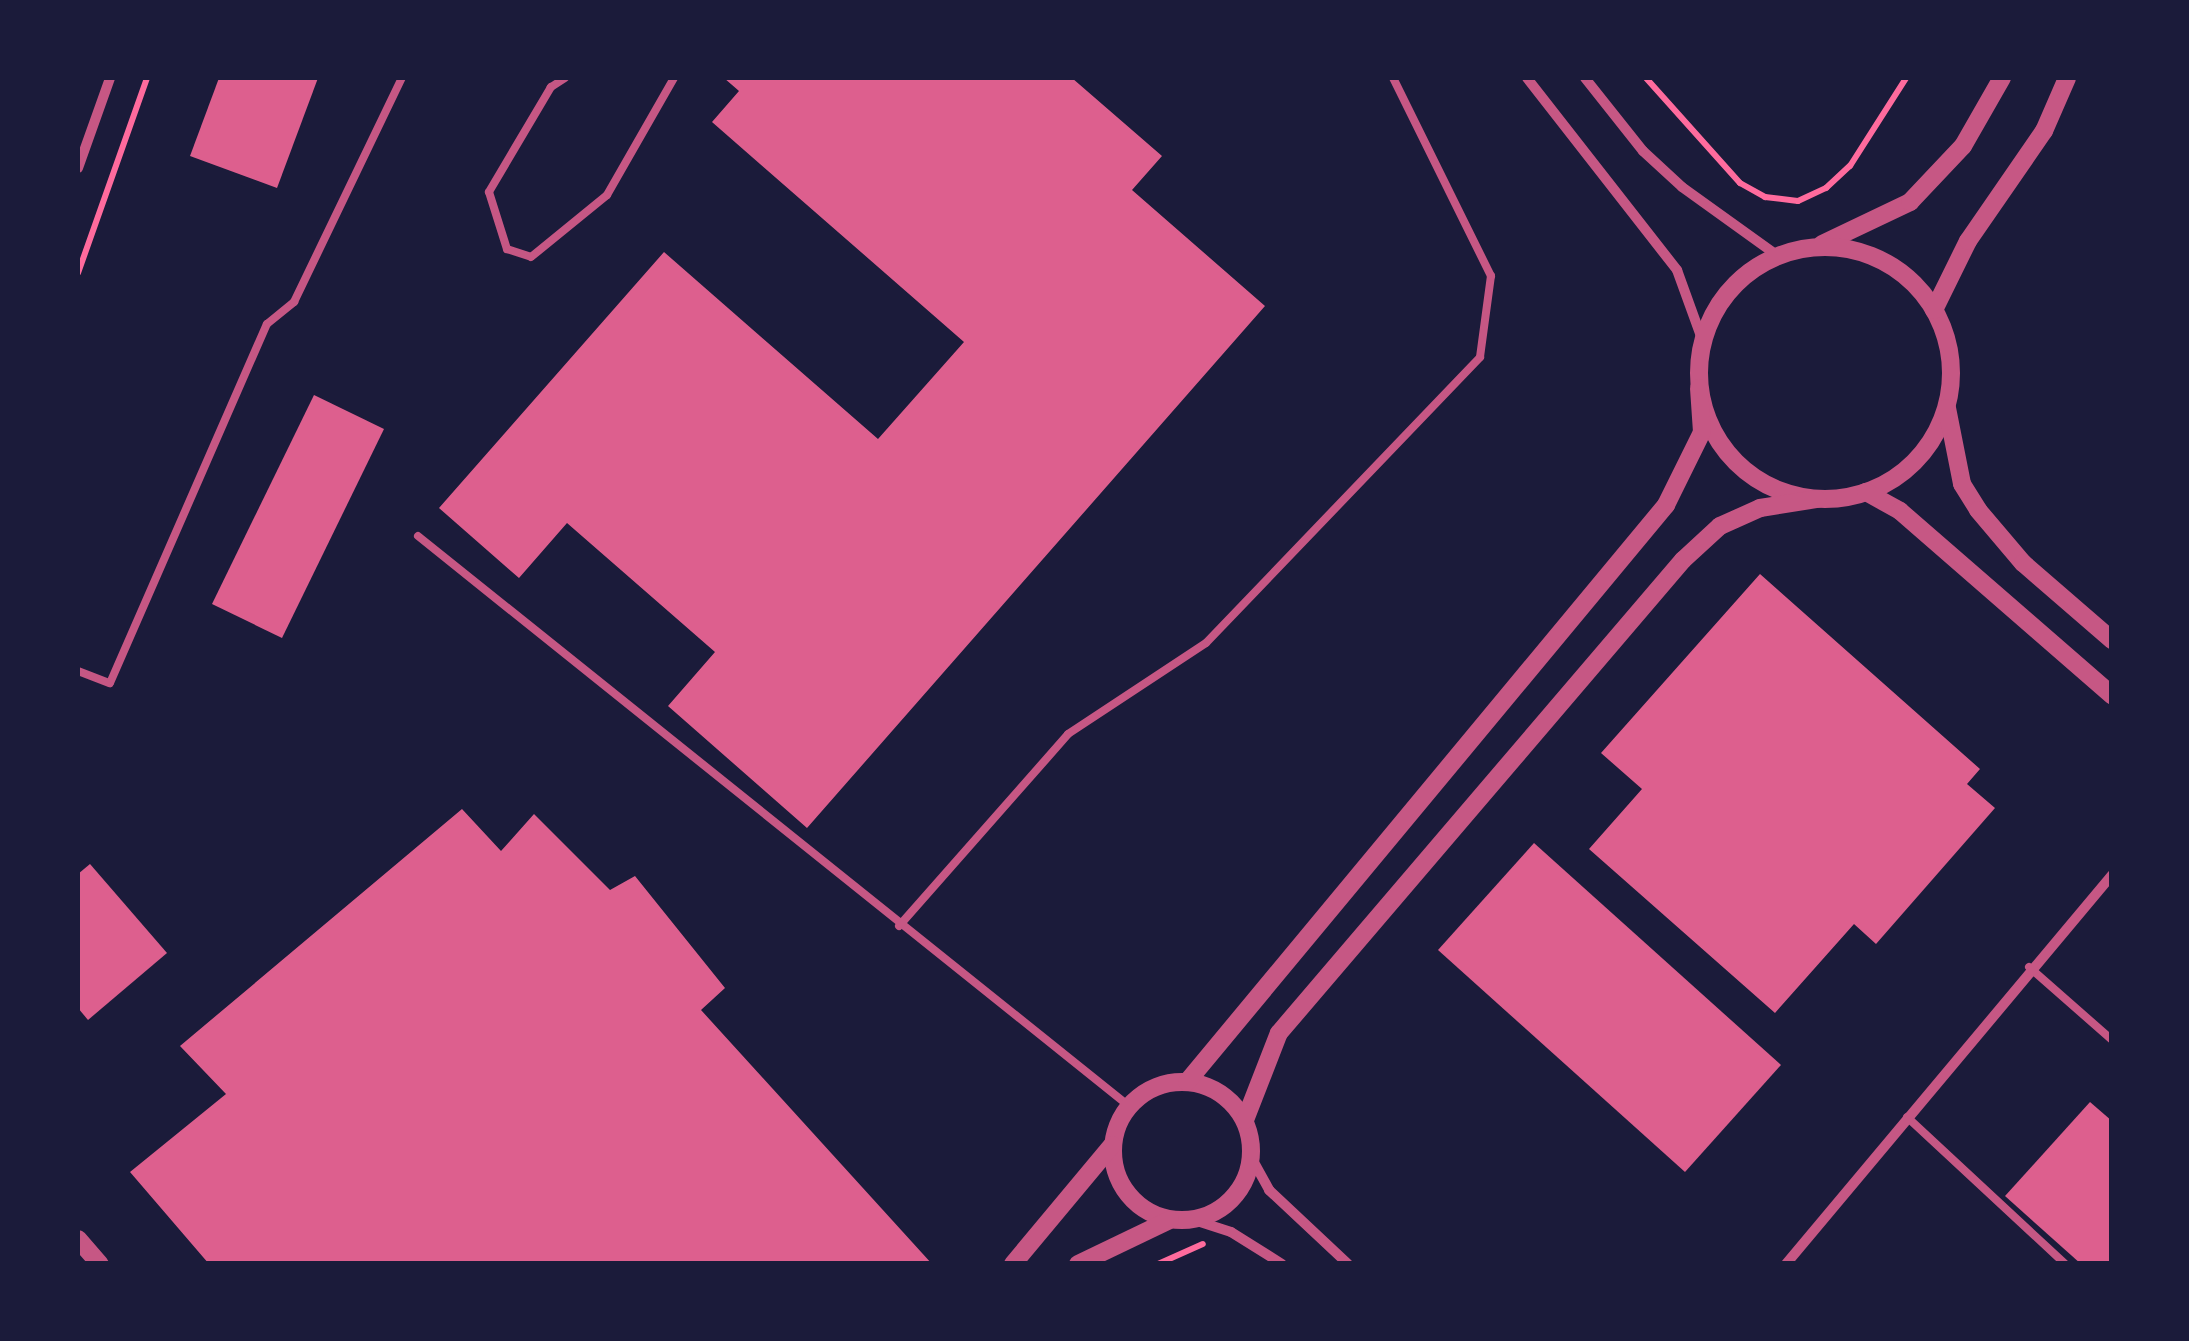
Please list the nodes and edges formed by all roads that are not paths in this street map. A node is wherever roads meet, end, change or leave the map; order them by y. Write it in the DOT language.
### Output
graph roads {
  1 [pos="110,78"];
  2 [pos="402,78"];
  3 [pos="565,78"];
  4 [pos="674,78"];
  5 [pos="1393,78"];
  6 [pos="1527,78"];
  7 [pos="1585,78"];
  8 [pos="2002,78"];
  9 [pos="2068,78"];
  10 [pos="78,168"];
  11 [pos="1814,248"];
  12 [pos="1778,256"];
  13 [pos="1934,310"];
  14 [pos="1703,342"];
  15 [pos="1700,388"];
  16 [pos="1947,406"];
  17 [pos="1866,492"];
  18 [pos="1817,499"];
  19 [pos="418,536"];
  20 [pos="2112,640"];
  21 [pos="78,671"];
  22 [pos="2112,696"];
  23 [pos="2112,874"];
  24 [pos="899,926"];
  25 [pos="2029,967"];
  26 [pos="2112,1040"];
  27 [pos="1187,1082"];
  28 [pos="1129,1106"];
  29 [pos="1906,1115"];
  30 [pos="1244,1120"];
  31 [pos="1112,1145"];
  32 [pos="1251,1157"];
  33 [pos="1170,1220"];
  34 [pos="1194,1220"];
  35 [pos="78,1239"];
  36 [pos="100,1264"];
  37 [pos="1013,1264"];
  38 [pos="1078,1264"];
  39 [pos="1282,1264"];
  40 [pos="1348,1264"];
  41 [pos="1786,1264"];
  42 [pos="2065,1264"];
  1 -- 10 [label="street"];
  2 -- 21 [label="lane"];
  3 -- 4 [label="lane"];
  5 -- 24 [label="lane"];
  6 -- 14 [label="street"];
  7 -- 12 [label="street"];
  8 -- 11 [label="street"];
  9 -- 13 [label="street"];
  11 -- 12 [label="street"];
  11 -- 13 [label="street"];
  12 -- 14 [label="street"];
  13 -- 16 [label="street"];
  14 -- 15 [label="street"];
  15 -- 18 [label="street"];
  15 -- 27 [label="street"];
  16 -- 17 [label="street"];
  16 -- 20 [label="street"];
  17 -- 18 [label="street"];
  17 -- 22 [label="street"];
  18 -- 30 [label="street"];
  19 -- 24 [label="lane"];
  23 -- 25 [label="street"];
  24 -- 28 [label="lane"];
  25 -- 26 [label="lane"];
  25 -- 29 [label="street"];
  27 -- 28 [label="street"];
  27 -- 30 [label="street"];
  28 -- 31 [label="street"];
  29 -- 41 [label="street"];
  29 -- 42 [label="lane"];
  30 -- 32 [label="street"];
  31 -- 33 [label="street"];
  31 -- 37 [label="street"];
  32 -- 34 [label="street"];
  32 -- 40 [label="street"];
  33 -- 34 [label="street"];
  33 -- 38 [label="street"];
  34 -- 39 [label="street"];
  35 -- 36 [label="street"];
}
